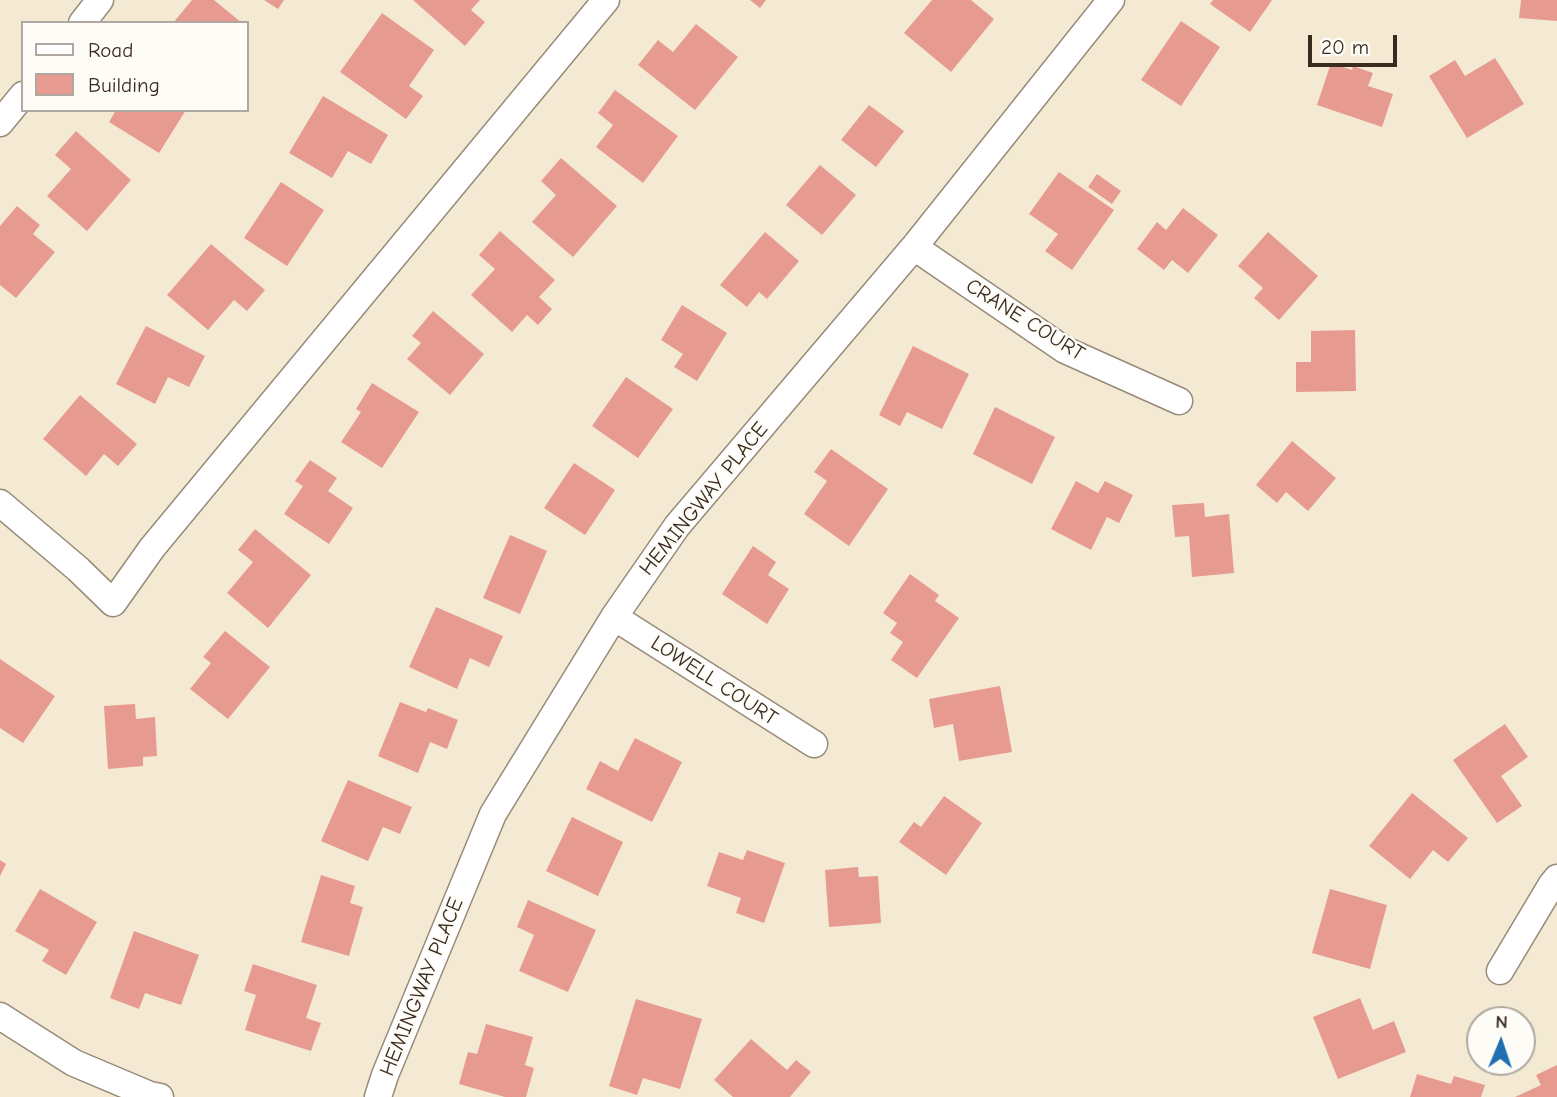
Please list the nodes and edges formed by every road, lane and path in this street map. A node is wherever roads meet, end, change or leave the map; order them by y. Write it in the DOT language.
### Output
graph roads {
  1 [pos="100,0"];
  2 [pos="606,0"];
  3 [pos="1107,2"];
  4 [pos="84,21"];
  5 [pos="21,97"];
  6 [pos="0,123"];
  7 [pos="914,247"];
  8 [pos="1179,401"];
  9 [pos="0,503"];
  10 [pos="614,617"];
  11 [pos="814,744"];
  12 [pos="1557,878"];
  13 [pos="1500,971"];
  14 [pos="0,1016"];
  15 [pos="160,1097"];
  16 [pos="378,1097"];
  1 -- 4 [label="street"];
  2 -- 9 [label="street"];
  3 -- 7 [label="street, HEMINGWAY PLACE"];
  5 -- 6 [label="street"];
  7 -- 8 [label="street, CRANE COURT"];
  7 -- 10 [label="street, HEMINGWAY PLACE"];
  10 -- 11 [label="street, LOWELL COURT"];
  10 -- 16 [label="street, HEMINGWAY PLACE"];
  12 -- 13 [label="street"];
  14 -- 15 [label="street"];
}
